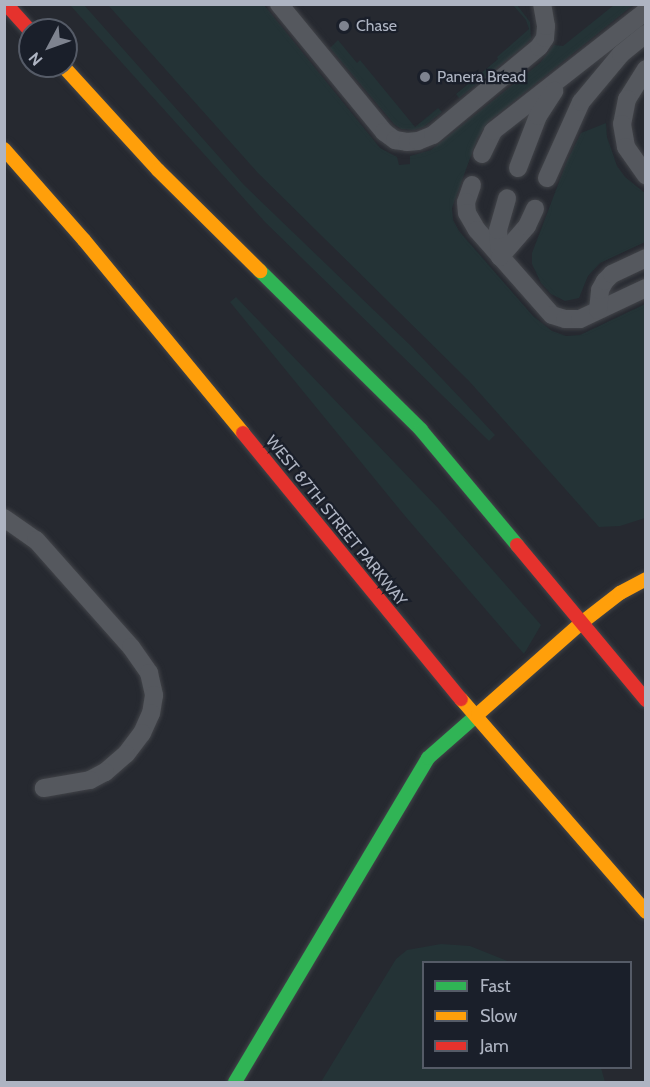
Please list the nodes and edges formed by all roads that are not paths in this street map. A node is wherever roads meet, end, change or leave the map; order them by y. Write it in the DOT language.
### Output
graph roads {
  1 [pos="6,4"];
  2 [pos="279,4"];
  3 [pos="542,4"];
  4 [pos="645,11"];
  5 [pos="18,18"];
  6 [pos="645,34"];
  7 [pos="645,69"];
  8 [pos="74,78"];
  9 [pos="564,78"];
  10 [pos="4,149"];
  11 [pos="482,154"];
  12 [pos="518,168"];
  13 [pos="645,176"];
  14 [pos="547,178"];
  15 [pos="472,185"];
  16 [pos="507,198"];
  17 [pos="534,209"];
  18 [pos="500,257"];
  19 [pos="645,258"];
  20 [pos="645,288"];
  21 [pos="598,310"];
  22 [pos="4,518"];
  23 [pos="645,579"];
  24 [pos="580,624"];
  25 [pos="645,700"];
  26 [pos="477,718"];
  27 [pos="44,788"];
  28 [pos="645,912"];
  29 [pos="235,1083"];
  1 -- 5 [label="main road"];
  2 -- 3 [label="lane"];
  4 -- 9 [label="lane"];
  6 -- 14 [label="lane"];
  7 -- 13 [label="lane"];
  8 -- 24 [label="main road"];
  9 -- 11 [label="lane"];
  9 -- 12 [label="lane"];
  10 -- 26 [label="main road, WEST 87TH STREET PARKWAY"];
  15 -- 18 [label="lane"];
  16 -- 18 [label="lane"];
  17 -- 18 [label="lane"];
  18 -- 21 [label="lane"];
  19 -- 21 [label="lane"];
  20 -- 21 [label="lane"];
  22 -- 27 [label="lane"];
  23 -- 24 [label="main road"];
  24 -- 25 [label="main road"];
  24 -- 26 [label="main road"];
  26 -- 28 [label="main road, WEST 87TH STREET PARKWAY"];
  26 -- 29 [label="main road"];
}
